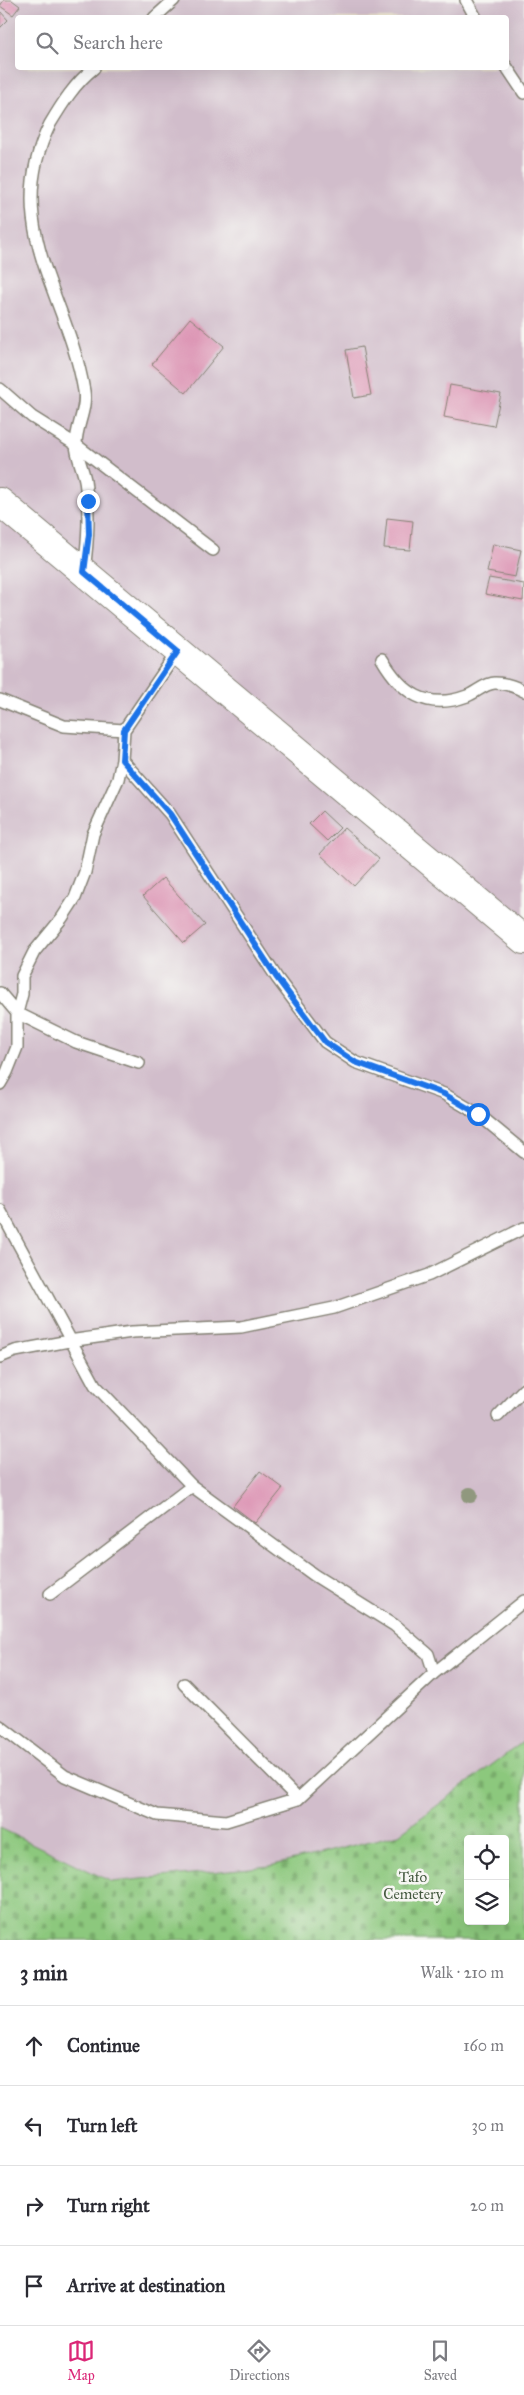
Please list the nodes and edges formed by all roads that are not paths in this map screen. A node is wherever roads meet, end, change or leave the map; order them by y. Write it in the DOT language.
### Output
graph roads {
  1 [pos="174,0"];
  2 [pos="466,0"];
  3 [pos="162,4"];
  4 [pos="156,15"];
  5 [pos="474,15"];
  6 [pos="92,70"];
  7 [pos="509,70"];
  8 [pos="524,93"];
  9 [pos="0,389"];
  10 [pos="76,444"];
  11 [pos="0,502"];
  12 [pos="213,550"];
  13 [pos="84,572"];
  14 [pos="178,651"];
  15 [pos="382,659"];
  16 [pos="524,691"];
  17 [pos="0,700"];
  18 [pos="124,730"];
  19 [pos="122,760"];
  20 [pos="524,940"];
  21 [pos="0,993"];
  22 [pos="17,1013"];
  23 [pos="139,1063"];
  24 [pos="0,1084"];
  25 [pos="524,1152"];
  26 [pos="0,1210"];
  27 [pos="524,1228"];
  28 [pos="69,1340"];
  29 [pos="0,1357"];
  30 [pos="524,1389"];
  31 [pos="498,1416"];
  32 [pos="192,1486"];
  33 [pos="50,1594"];
  34 [pos="524,1601"];
  35 [pos="434,1673"];
  36 [pos="184,1684"];
  37 [pos="0,1726"];
  38 [pos="298,1799"];
  1 -- 3 [label="lane"];
  2 -- 5 [label="lane"];
  3 -- 4 [label="lane"];
  6 -- 10 [label="lane"];
  7 -- 8 [label="lane"];
  9 -- 10 [label="lane"];
  10 -- 12 [label="lane"];
  10 -- 13 [label="lane"];
  11 -- 13 [label="street"];
  13 -- 14 [label="street"];
  14 -- 18 [label="lane"];
  14 -- 20 [label="street"];
  15 -- 16 [label="lane"];
  17 -- 18 [label="lane"];
  18 -- 19 [label="lane"];
  19 -- 22 [label="lane"];
  19 -- 25 [label="lane"];
  21 -- 22 [label="lane"];
  22 -- 23 [label="lane"];
  22 -- 24 [label="lane"];
  26 -- 28 [label="lane"];
  27 -- 28 [label="lane"];
  28 -- 29 [label="lane"];
  28 -- 32 [label="lane"];
  30 -- 31 [label="lane"];
  32 -- 33 [label="lane"];
  32 -- 35 [label="lane"];
  34 -- 35 [label="lane"];
  35 -- 38 [label="lane"];
  36 -- 38 [label="lane"];
  37 -- 38 [label="lane"];
}
